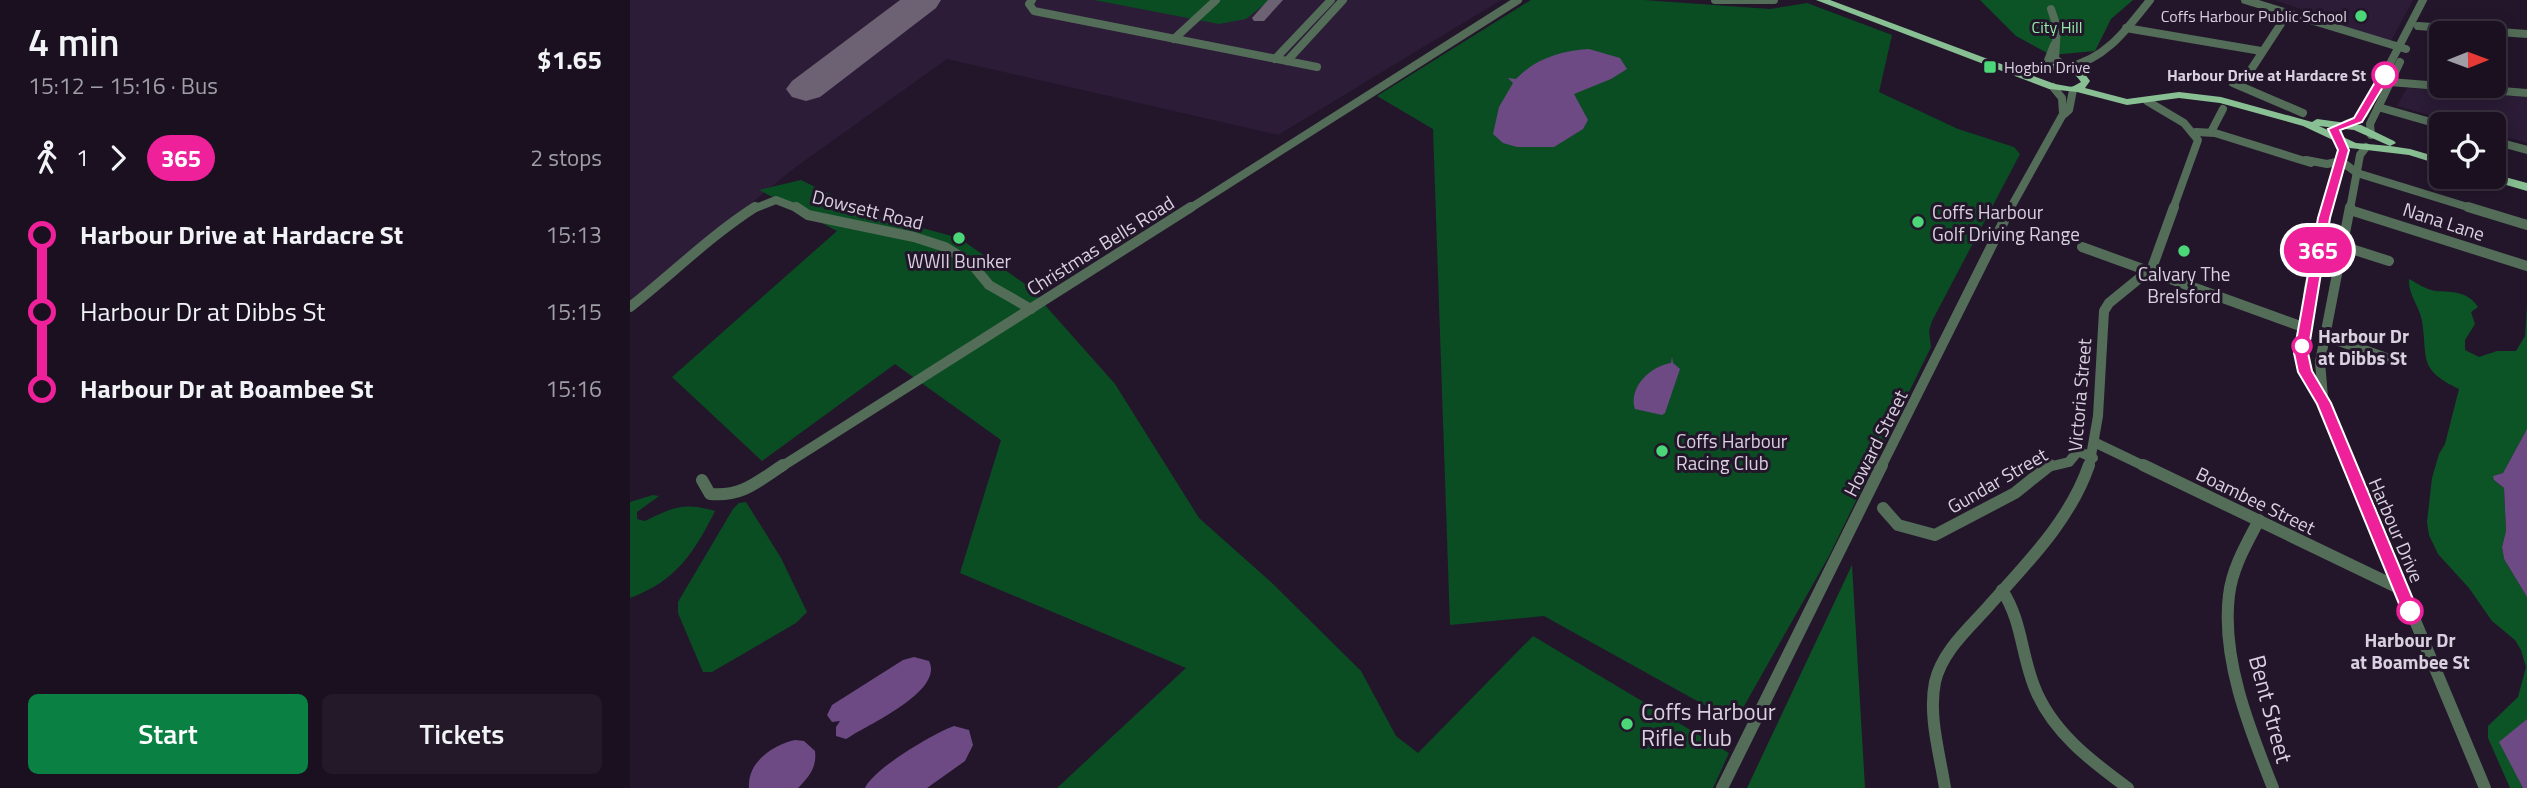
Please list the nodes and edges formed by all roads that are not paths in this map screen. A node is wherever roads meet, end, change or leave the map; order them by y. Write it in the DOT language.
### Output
graph roads {
  1 [pos="1032,0"];
  2 [pos="1216,0"];
  3 [pos="1331,0"];
  4 [pos="1343,0"];
  5 [pos="1518,0"];
  6 [pos="1715,0"];
  7 [pos="1774,0"];
  8 [pos="1821,0"];
  9 [pos="2150,0"];
  10 [pos="2245,0"];
  11 [pos="2423,0"];
  12 [pos="2431,0"];
  13 [pos="2051,9"];
  14 [pos="2288,13"];
  15 [pos="2418,26"];
  16 [pos="2126,28"];
  17 [pos="2527,34"];
  18 [pos="1174,39"];
  19 [pos="2116,40"];
  20 [pos="2058,41"];
  21 [pos="2403,48"];
  22 [pos="2261,51"];
  23 [pos="1275,59"];
  24 [pos="1287,61"];
  25 [pos="1998,65"];
  26 [pos="1317,67"];
  27 [pos="2066,67"];
  28 [pos="2043,69"];
  29 [pos="2390,82"];
  30 [pos="2080,84"];
  31 [pos="2050,85"];
  32 [pos="2527,93"];
  33 [pos="2168,96"];
  34 [pos="2147,101"];
  35 [pos="2378,107"];
  36 [pos="2223,108"];
  37 [pos="2303,113"];
  38 [pos="2062,116"];
  39 [pos="2176,119"];
  40 [pos="2429,122"];
  41 [pos="2196,132"];
  42 [pos="2211,132"];
  43 [pos="2341,132"];
  44 [pos="2370,141"];
  45 [pos="2506,144"];
  46 [pos="2527,150"];
  47 [pos="2429,158"];
  48 [pos="2306,160"];
  49 [pos="2341,161"];
  50 [pos="2357,173"];
  51 [pos="2337,175"];
  52 [pos="2506,181"];
  53 [pos="2527,187"];
  54 [pos="2350,210"];
  55 [pos="2527,225"];
  56 [pos="2342,246"];
  57 [pos="2082,247"];
  58 [pos="2389,261"];
  59 [pos="2527,266"];
  60 [pos="2149,272"];
  61 [pos="630,307"];
  62 [pos="1031,309"];
  63 [pos="2303,327"];
  64 [pos="2325,336"];
  65 [pos="2392,360"];
  66 [pos="2324,403"];
  67 [pos="2096,443"];
  68 [pos="2093,458"];
  69 [pos="702,480"];
  70 [pos="1884,508"];
  71 [pos="2259,520"];
  72 [pos="2401,589"];
  73 [pos="2002,590"];
  74 [pos="1722,788"];
  75 [pos="1945,788"];
  76 [pos="2128,788"];
  77 [pos="2273,788"];
  78 [pos="2485,788"];
  1 -- 18 [label="street"];
  2 -- 18 [label="street"];
  3 -- 23 [label="street"];
  4 -- 24 [label="street"];
  5 -- 62 [label="street, Christmas Bells Road"];
  6 -- 7 [label="street"];
  8 -- 25 [label="main road"];
  9 -- 16 [label="street"];
  10 -- 14 [label="street"];
  11 -- 21 [label="street, Harbour Drive"];
  12 -- 15 [label="street, Harbour Drive"];
  13 -- 20 [label="street"];
  14 -- 21 [label="street"];
  14 -- 22 [label="street"];
  15 -- 17 [label="street"];
  15 -- 21 [label="street, Harbour Drive"];
  16 -- 19 [label="street"];
  16 -- 22 [label="street"];
  18 -- 23 [label="street"];
  19 -- 27 [label="street"];
  19 -- 30 [label="street, Howard Street"];
  20 -- 27 [label="street"];
  20 -- 28 [label="street"];
  21 -- 29 [label="street, Harbour Drive"];
  21 -- 43 [label="street, Harbour Drive"];
  22 -- 37 [label="street"];
  23 -- 24 [label="street"];
  24 -- 26 [label="street"];
  25 -- 28 [label="main road"];
  25 -- 31 [label="main road"];
  27 -- 28 [label="main road"];
  27 -- 30 [label="main road"];
  28 -- 31 [label="main road"];
  29 -- 32 [label="street"];
  29 -- 35 [label="street, Harbour Drive"];
  30 -- 31 [label="main road"];
  30 -- 34 [label="main road"];
  30 -- 38 [label="street, Howard Street"];
  30 -- 43 [label="main road"];
  31 -- 38 [label="street"];
  33 -- 34 [label="main road"];
  33 -- 39 [label="street"];
  33 -- 43 [label="main road"];
  34 -- 39 [label="street"];
  35 -- 40 [label="street"];
  35 -- 44 [label="street, Harbour Drive"];
  36 -- 42 [label="street"];
  38 -- 74 [label="street, Howard Street"];
  39 -- 41 [label="street"];
  41 -- 42 [label="street"];
  41 -- 60 [label="street"];
  42 -- 48 [label="street"];
  43 -- 44 [label="main road"];
  43 -- 44 [label="main road"];
  43 -- 49 [label="street, Harbour Drive"];
  44 -- 47 [label="main road"];
  44 -- 50 [label="street, Harbour Drive"];
  45 -- 46 [label="street"];
  48 -- 49 [label="street"];
  48 -- 51 [label="street"];
  49 -- 50 [label="street"];
  49 -- 51 [label="street, Harbour Drive"];
  50 -- 54 [label="street, Harbour Drive"];
  50 -- 55 [label="street"];
  51 -- 63 [label="street, Harbour Drive"];
  52 -- 53 [label="main road"];
  54 -- 56 [label="street, Harbour Drive"];
  54 -- 59 [label="street, Nana Lane"];
  56 -- 58 [label="street"];
  56 -- 64 [label="street, Harbour Drive"];
  57 -- 60 [label="street"];
  60 -- 63 [label="street"];
  60 -- 67 [label="street, Victoria Street"];
  61 -- 62 [label="street, Dowsett Road"];
  62 -- 69 [label="street, Christmas Bells Road"];
  63 -- 66 [label="street, Harbour Drive"];
  64 -- 65 [label="street"];
  64 -- 66 [label="street, Harbour Drive"];
  66 -- 72 [label="street, Harbour Drive"];
  67 -- 68 [label="street, Victoria Street"];
  67 -- 71 [label="street, Boambee Street"];
  68 -- 70 [label="street, Gundar Street"];
  68 -- 73 [label="street, Victoria Street"];
  71 -- 72 [label="street, Boambee Street"];
  71 -- 77 [label="street, Bent Street"];
  72 -- 78 [label="street, Harbour Drive"];
  73 -- 75 [label="street, Victoria Street"];
  73 -- 76 [label="street"];
}
